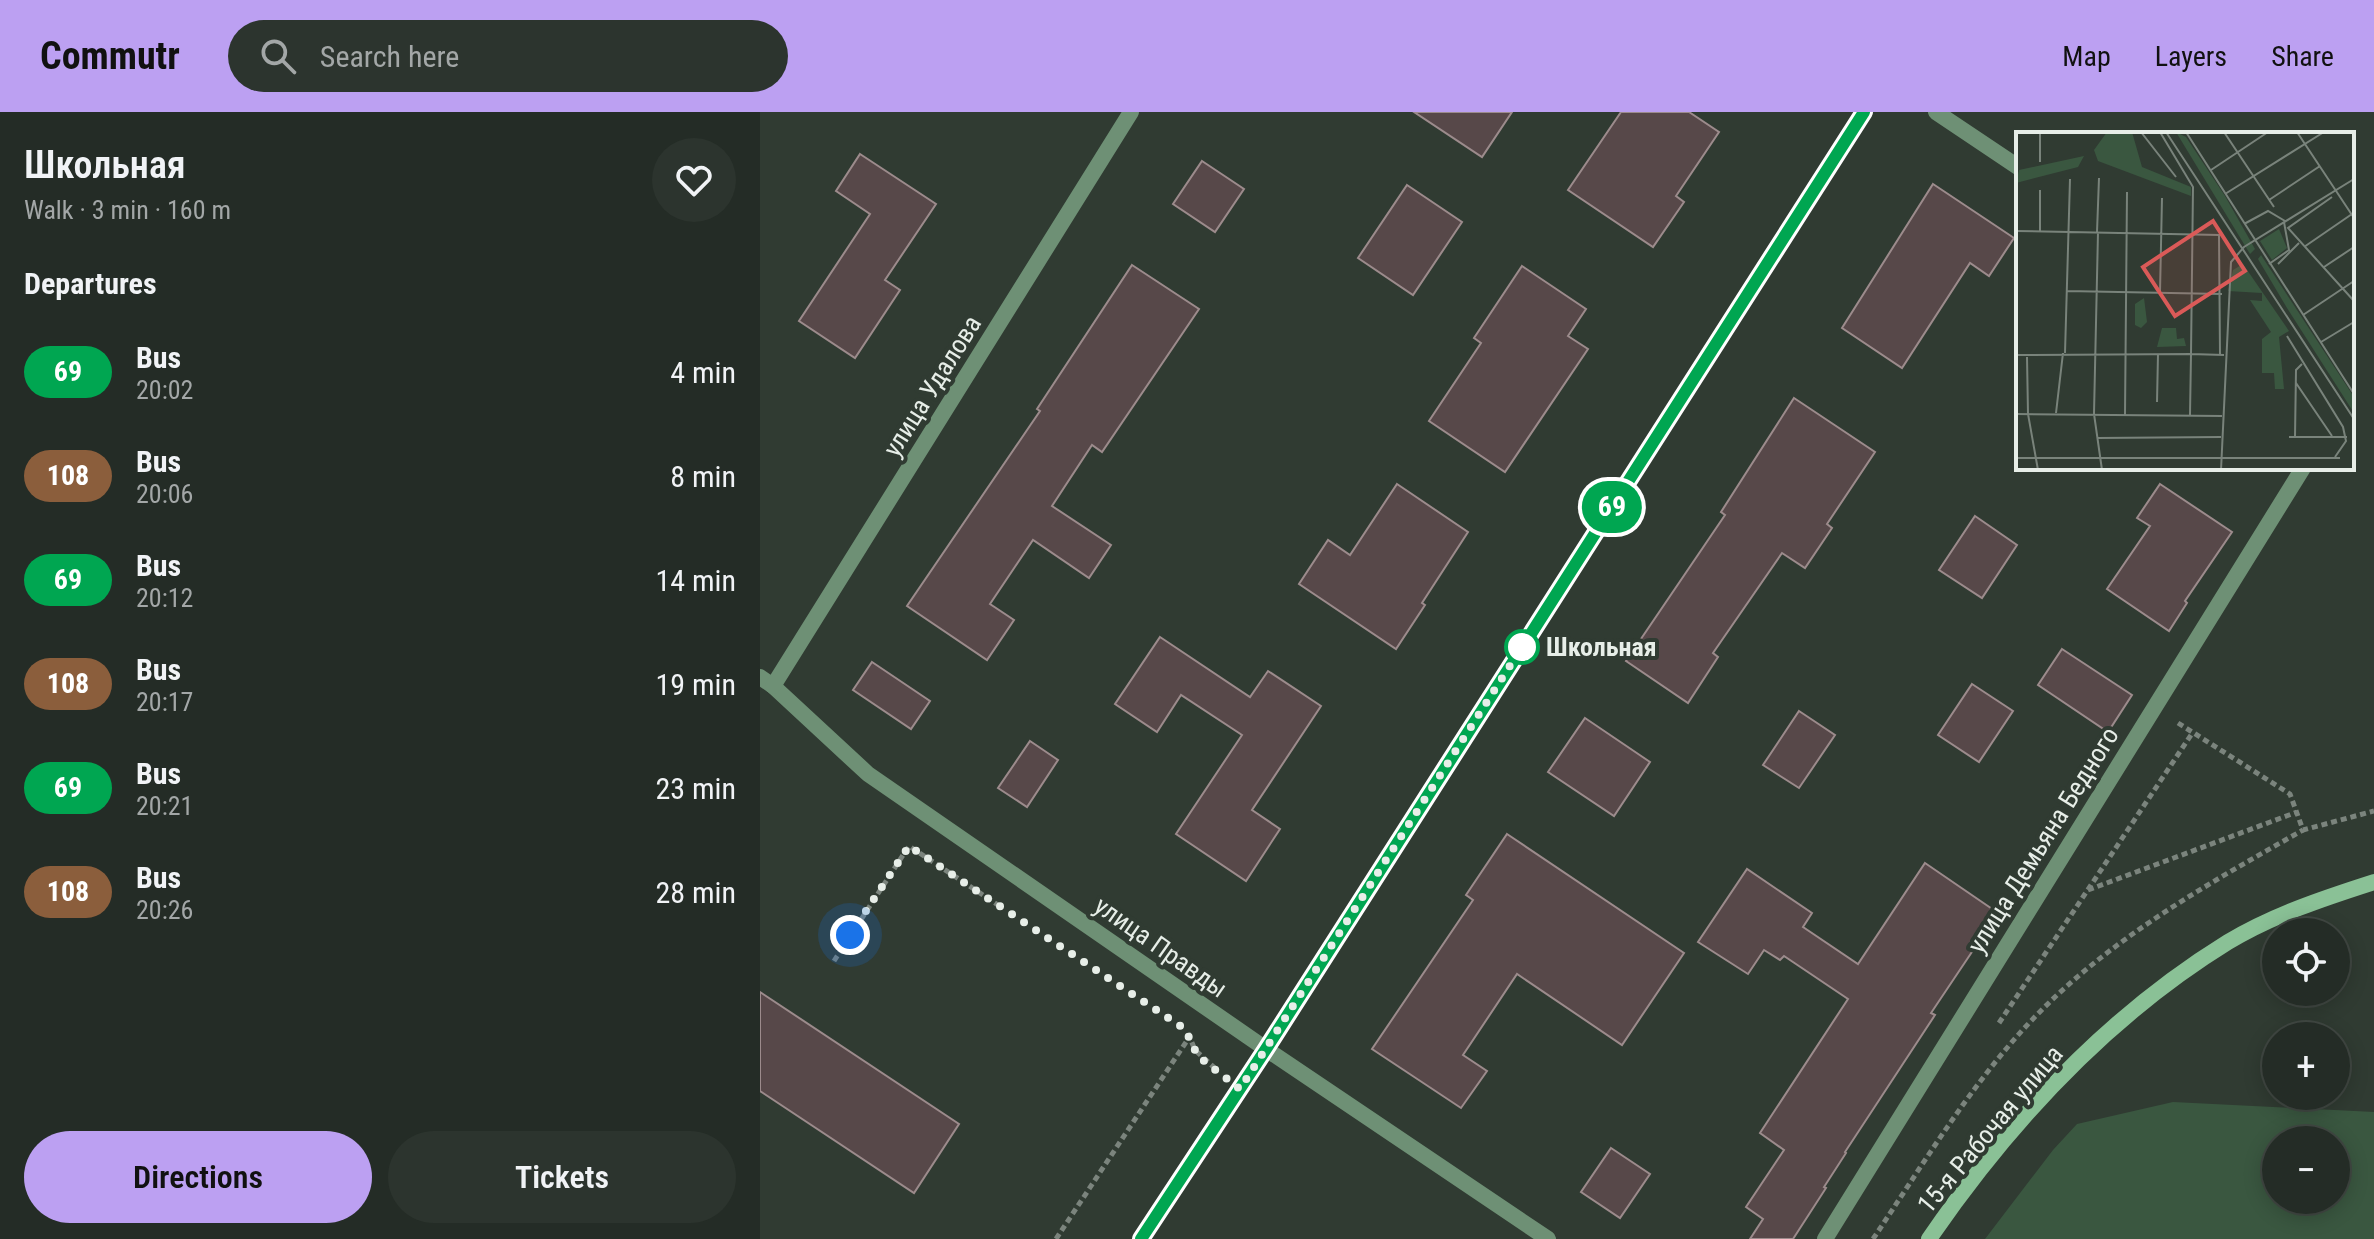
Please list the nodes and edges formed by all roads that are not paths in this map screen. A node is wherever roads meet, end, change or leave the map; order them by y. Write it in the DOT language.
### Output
graph roads {
  1 [pos="1131,112"];
  2 [pos="1864,112"];
  3 [pos="1936,112"];
  4 [pos="2016,166"];
  5 [pos="2302,470"];
  6 [pos="766,681"];
  7 [pos="2374,882"];
  8 [pos="1266,1049"];
  9 [pos="1141,1239"];
  10 [pos="1548,1239"];
  11 [pos="1825,1239"];
  12 [pos="1929,1239"];
  1 -- 6 [label="street, улица Удалова"];
  2 -- 8 [label="main road"];
  3 -- 4 [label="street"];
  5 -- 11 [label="street, улица Демьяна Бедного"];
  6 -- 8 [label="street, улица Правды"];
  7 -- 12 [label="main road, 15-я Рабочая улица"];
  8 -- 9 [label="main road"];
  8 -- 10 [label="street, улица Правды"];
}
